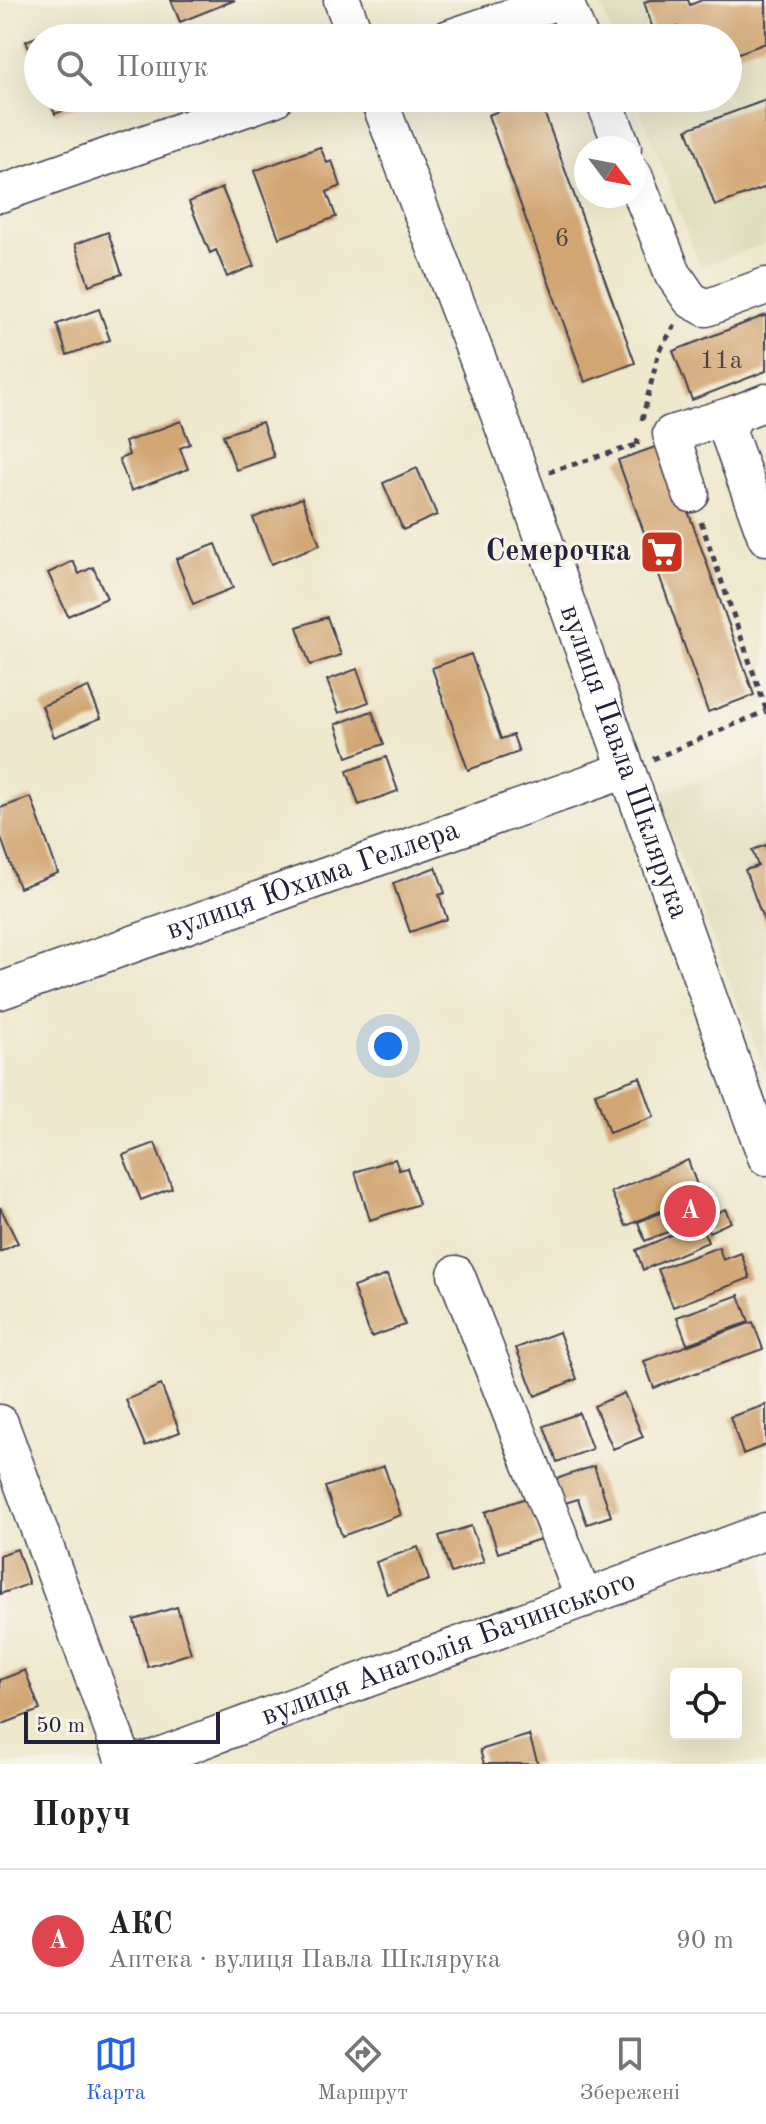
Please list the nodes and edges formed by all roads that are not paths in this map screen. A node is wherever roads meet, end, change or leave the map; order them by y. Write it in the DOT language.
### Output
graph roads {
  1 [pos="342,0"];
  2 [pos="562,0"];
  3 [pos="351,24"];
  4 [pos="491,24"];
  5 [pos="573,24"];
  6 [pos="235,112"];
  7 [pos="383,112"];
  8 [pos="609,112"];
  9 [pos="618,136"];
  10 [pos="0,194"];
  11 [pos="646,205"];
  12 [pos="766,286"];
  13 [pos="750,408"];
  14 [pos="691,494"];
  15 [pos="766,537"];
  16 [pos="626,770"];
  17 [pos="0,991"];
  18 [pos="766,1157"];
  19 [pos="456,1274"];
  20 [pos="0,1423"];
  21 [pos="766,1531"];
  22 [pos="584,1599"];
  23 [pos="141,1763"];
  1 -- 3 [label="street"];
  2 -- 4 [label="street"];
  2 -- 5 [label="street"];
  6 -- 10 [label="street"];
  7 -- 16 [label="street, вулиця Павла Шклярука"];
  8 -- 9 [label="street"];
  11 -- 12 [label="street"];
  13 -- 14 [label="street"];
  13 -- 15 [label="street"];
  16 -- 17 [label="street, вулиця Юхима Геллера"];
  16 -- 18 [label="street, вулиця Павла Шклярука"];
  19 -- 22 [label="street"];
  20 -- 23 [label="street"];
  21 -- 22 [label="street, вулиця Анатолія Бачинського"];
  22 -- 23 [label="street, вулиця Анатолія Бачинського"];
}
